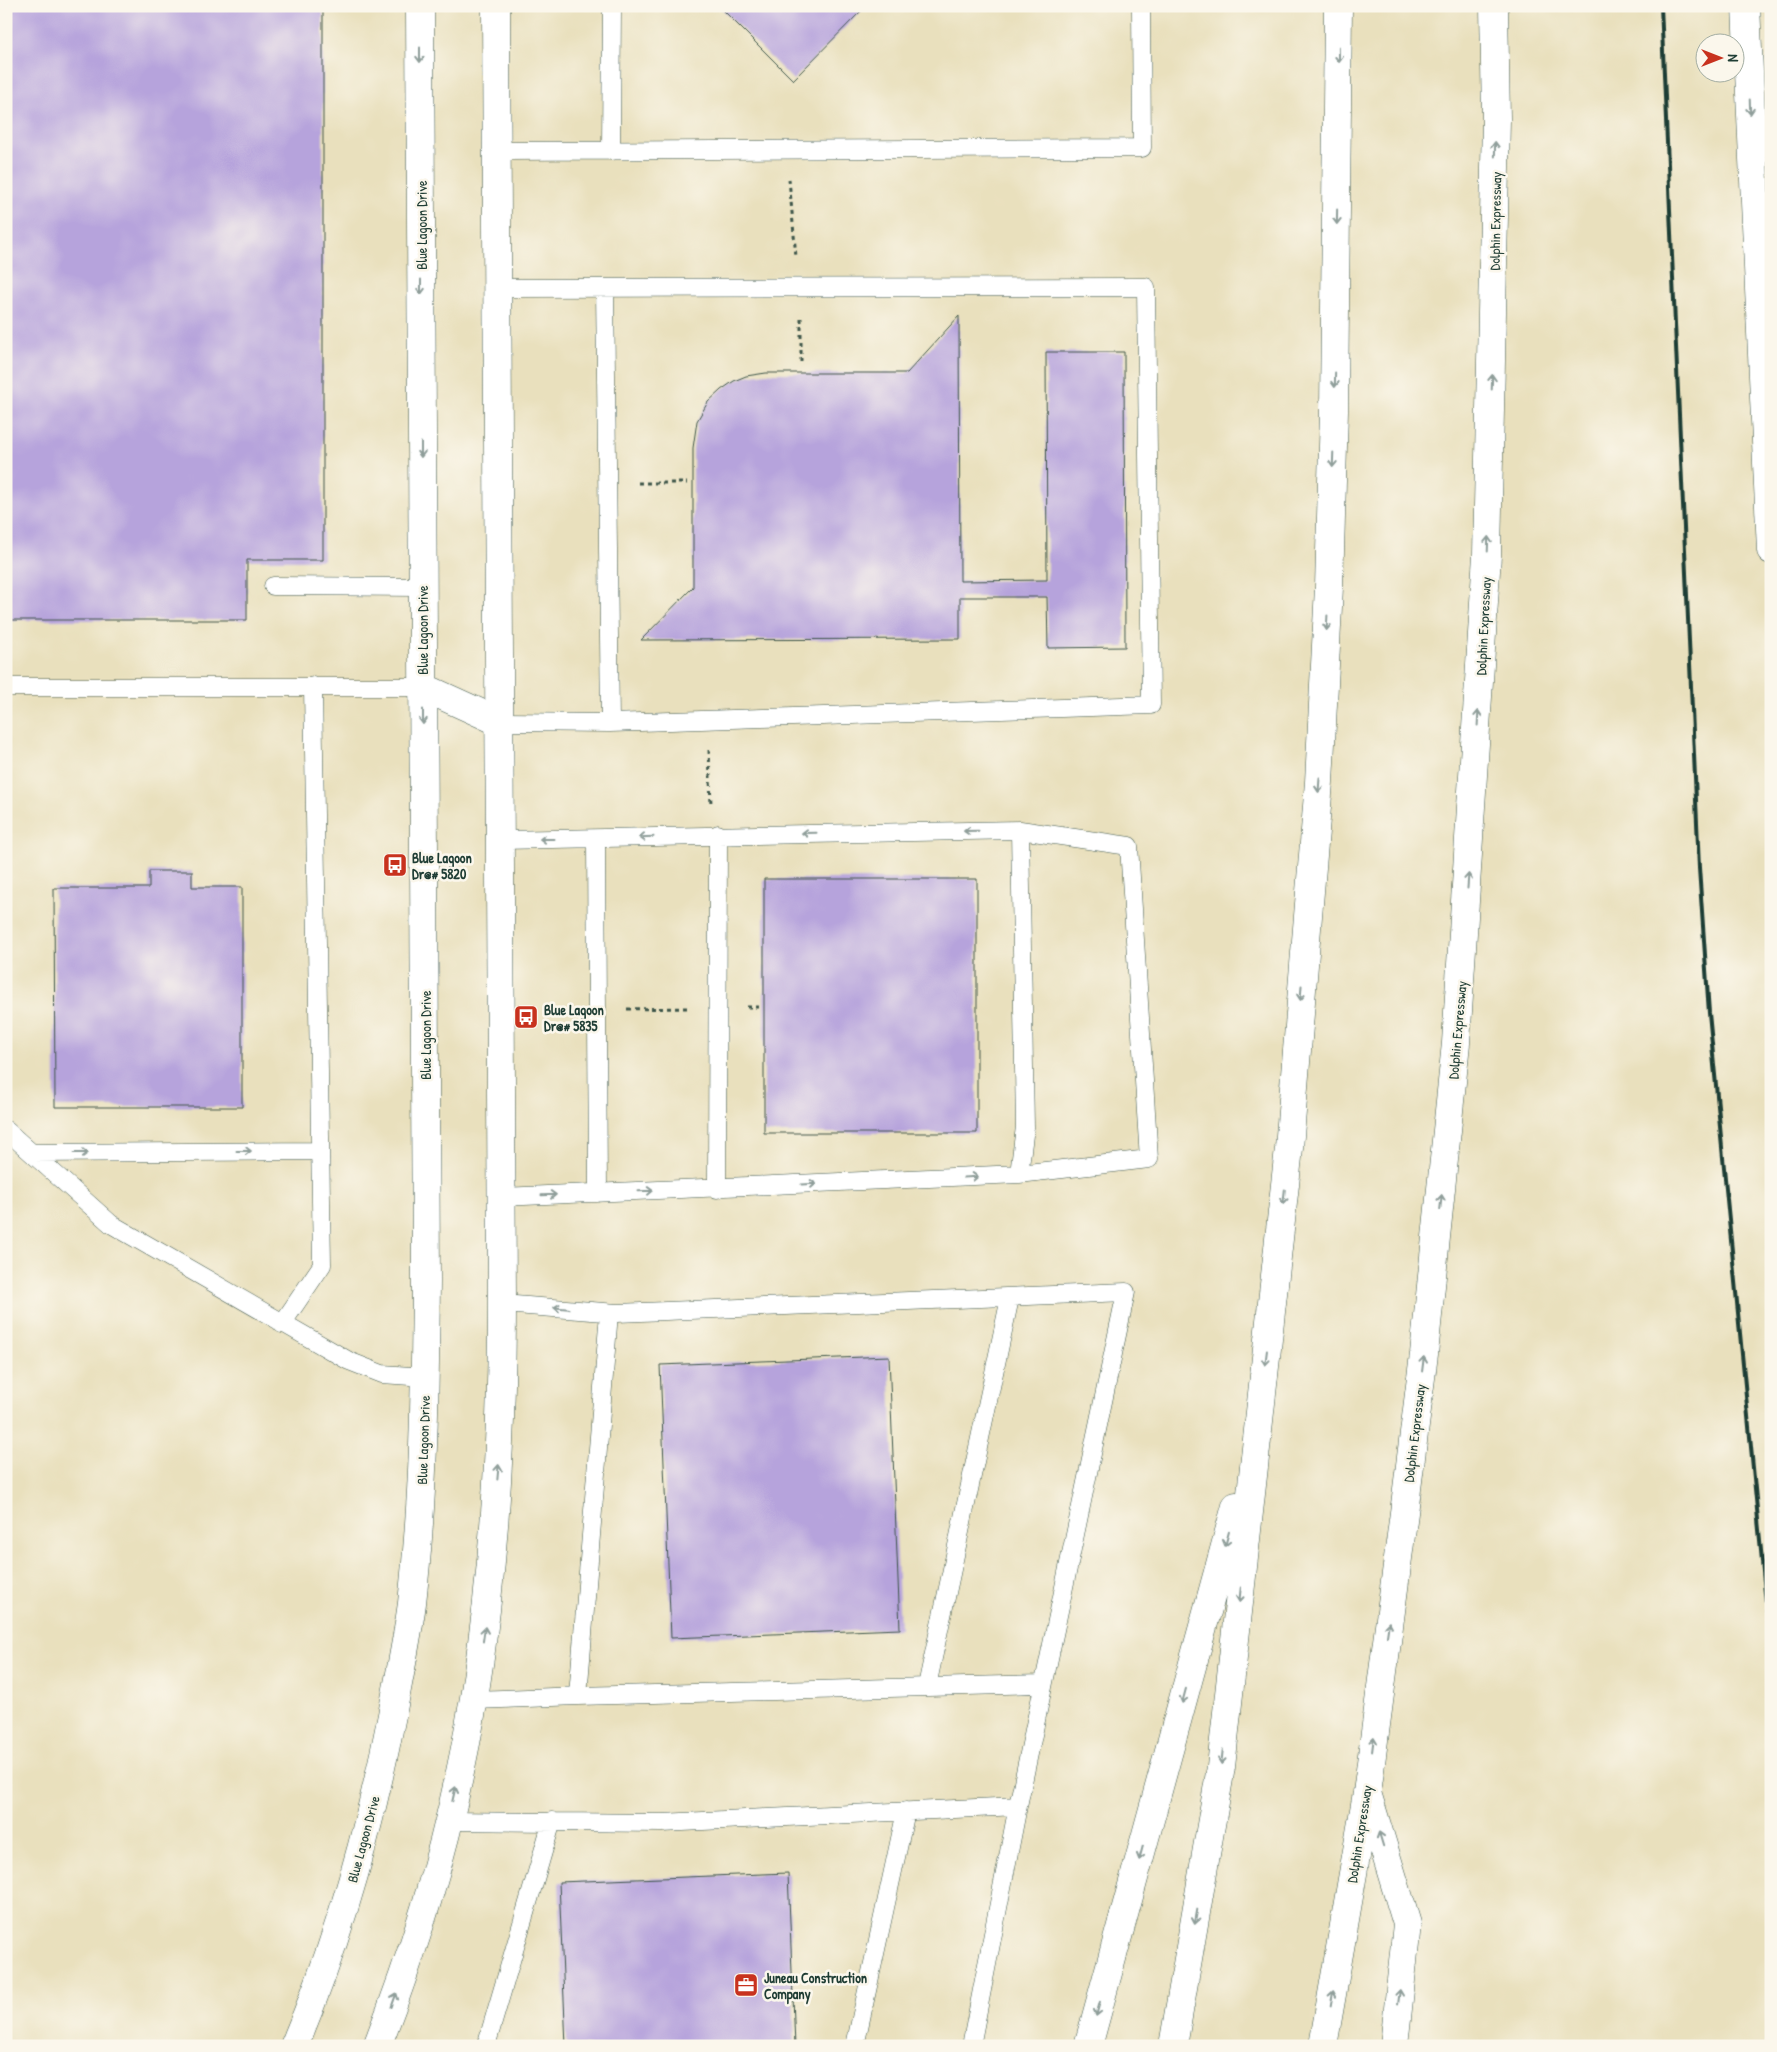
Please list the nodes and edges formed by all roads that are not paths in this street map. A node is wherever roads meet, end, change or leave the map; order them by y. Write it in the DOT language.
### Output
graph roads {
  1 [pos="420,6"];
  2 [pos="496,6"];
  3 [pos="612,6"];
  4 [pos="1142,6"];
  5 [pos="1338,6"];
  6 [pos="1494,6"];
  7 [pos="1746,6"];
  8 [pos="497,151"];
  9 [pos="612,151"];
  10 [pos="498,288"];
  11 [pos="606,288"];
  12 [pos="1771,550"];
  13 [pos="273,586"];
  14 [pos="422,587"];
  15 [pos="313,686"];
  16 [pos="6,687"];
  17 [pos="423,687"];
  18 [pos="500,722"];
  19 [pos="610,723"];
  20 [pos="1020,830"];
  21 [pos="715,834"];
  22 [pos="596,839"];
  23 [pos="499,840"];
  24 [pos="6,1130"];
  25 [pos="320,1151"];
  26 [pos="32,1153"];
  27 [pos="1019,1174"];
  28 [pos="716,1189"];
  29 [pos="598,1193"];
  30 [pos="501,1196"];
  31 [pos="1010,1298"];
  32 [pos="502,1304"];
  33 [pos="610,1313"];
  34 [pos="282,1324"];
  35 [pos="425,1376"];
  36 [pos="1258,1425"];
  37 [pos="1043,1684"];
  38 [pos="927,1686"];
  39 [pos="578,1696"];
  40 [pos="474,1700"];
  41 [pos="1367,1792"];
  42 [pos="1018,1806"];
  43 [pos="906,1811"];
  44 [pos="448,1821"];
  45 [pos="552,1822"];
  46 [pos="294,2046"];
  47 [pos="377,2046"];
  48 [pos="486,2046"];
  49 [pos="855,2046"];
  50 [pos="971,2046"];
  51 [pos="1088,2046"];
  52 [pos="1174,2046"];
  53 [pos="1323,2046"];
  54 [pos="1394,2046"];
  1 -- 14 [label="main road, Blue Lagoon Drive, one-way"];
  2 -- 8 [label="main road"];
  3 -- 9 [label="lane"];
  4 -- 9 [label="lane"];
  5 -- 36 [label="main road, one-way"];
  41 -- 6 [label="main road, Dolphin Expressway, one-way"];
  7 -- 12 [label="main road, one-way"];
  8 -- 9 [label="lane"];
  8 -- 10 [label="main road"];
  10 -- 11 [label="lane"];
  10 -- 18 [label="main road"];
  11 -- 19 [label="lane"];
  11 -- 19 [label="lane"];
  13 -- 14 [label="lane"];
  14 -- 17 [label="main road, Blue Lagoon Drive"];
  15 -- 16 [label="lane"];
  15 -- 17 [label="lane"];
  15 -- 25 [label="lane"];
  17 -- 18 [label="main road"];
  17 -- 35 [label="main road, Blue Lagoon Drive, one-way"];
  18 -- 19 [label="lane"];
  18 -- 23 [label="main road"];
  20 -- 21 [label="lane, one-way"];
  20 -- 27 [label="lane"];
  20 -- 27 [label="lane"];
  21 -- 22 [label="lane, one-way"];
  21 -- 28 [label="lane"];
  22 -- 23 [label="lane, one-way"];
  22 -- 29 [label="lane"];
  23 -- 30 [label="main road"];
  24 -- 26 [label="lane"];
  26 -- 25 [label="lane, one-way"];
  25 -- 34 [label="lane"];
  26 -- 34 [label="lane"];
  28 -- 27 [label="lane, one-way"];
  29 -- 28 [label="lane, one-way"];
  30 -- 29 [label="lane, one-way"];
  30 -- 32 [label="main road"];
  31 -- 33 [label="lane"];
  31 -- 37 [label="lane"];
  31 -- 38 [label="lane"];
  33 -- 32 [label="lane, one-way"];
  40 -- 32 [label="main road, one-way"];
  33 -- 39 [label="lane"];
  34 -- 35 [label="lane"];
  35 -- 46 [label="main road, Blue Lagoon Drive"];
  36 -- 51 [label="main road, one-way"];
  36 -- 52 [label="main road, one-way"];
  37 -- 38 [label="lane"];
  37 -- 42 [label="lane"];
  38 -- 39 [label="lane"];
  39 -- 40 [label="lane"];
  44 -- 40 [label="main road, one-way"];
  53 -- 41 [label="main road, Dolphin Expressway, one-way"];
  54 -- 41 [label="main road, one-way"];
  42 -- 43 [label="lane"];
  42 -- 50 [label="lane"];
  43 -- 45 [label="lane"];
  43 -- 49 [label="lane"];
  44 -- 45 [label="lane"];
  47 -- 44 [label="main road, one-way"];
  45 -- 48 [label="lane"];
}
